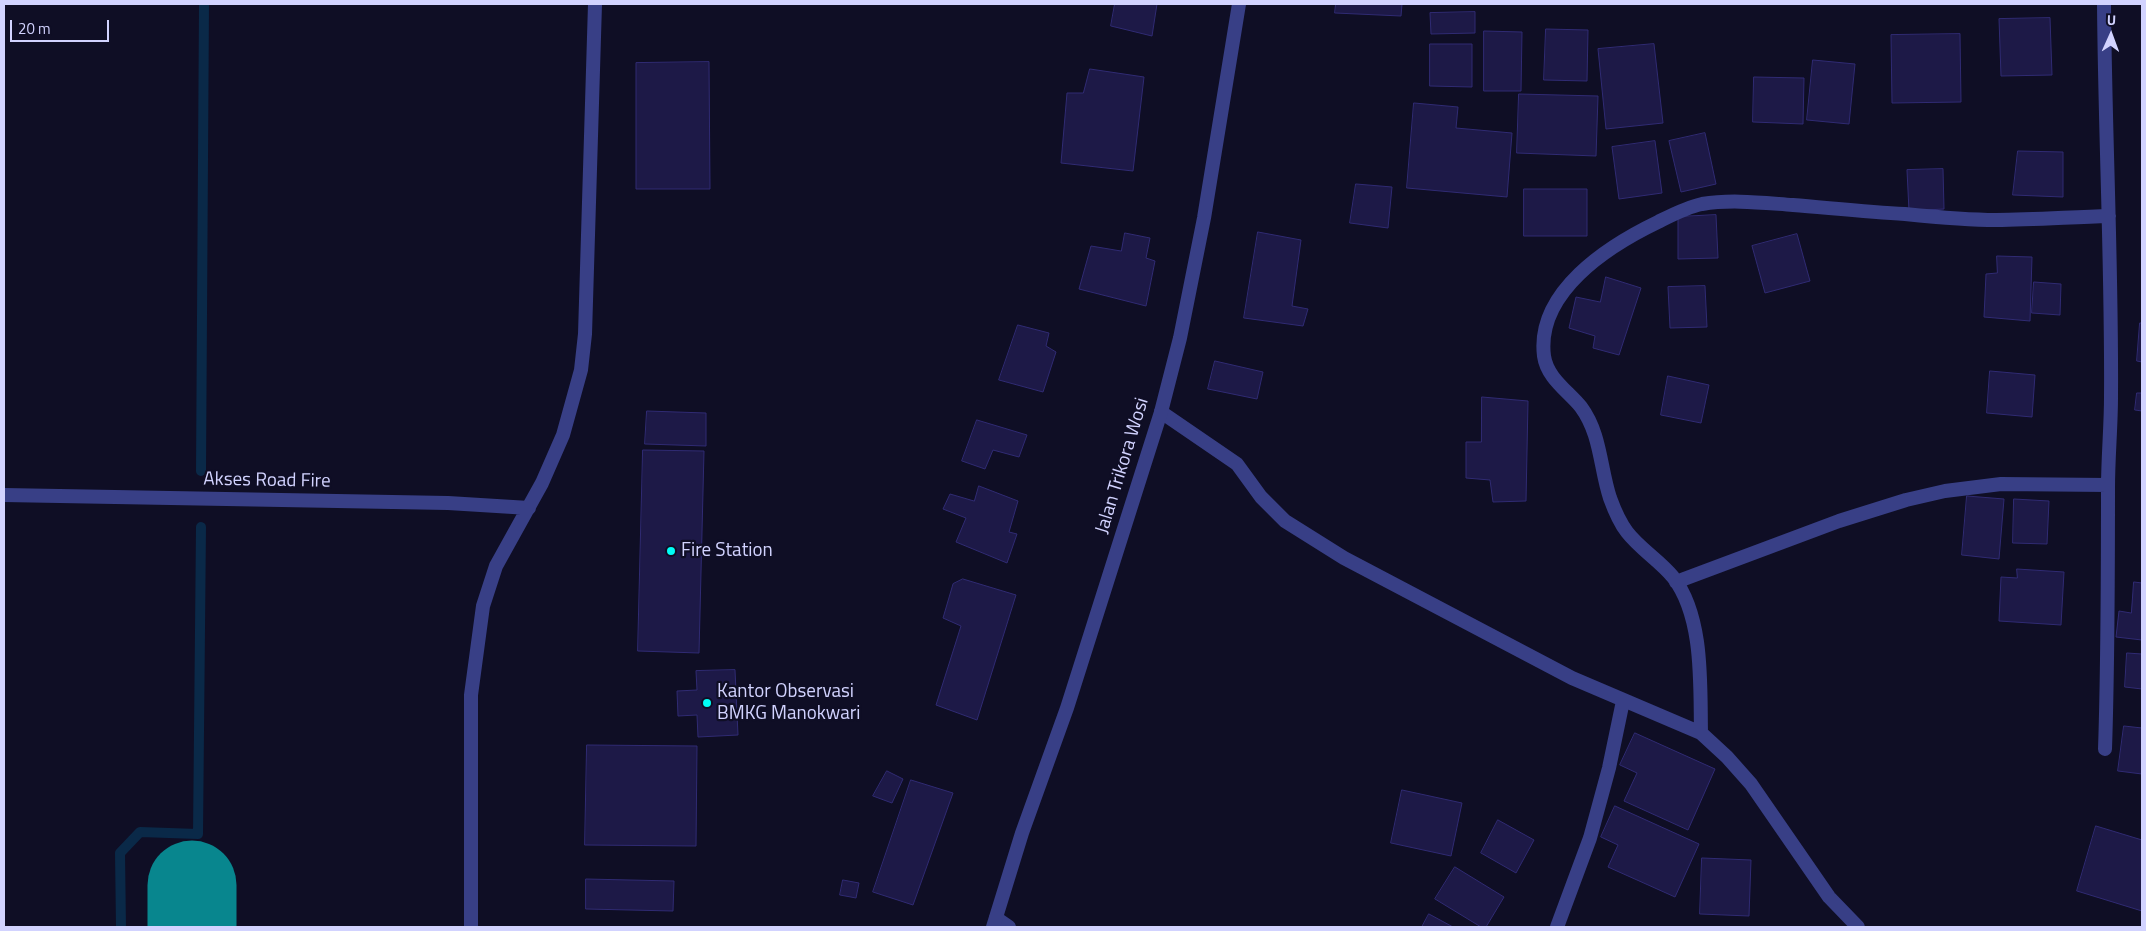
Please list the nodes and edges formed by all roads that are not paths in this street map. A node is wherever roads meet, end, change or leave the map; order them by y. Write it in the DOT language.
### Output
graph roads {
  1 [pos="595,4"];
  2 [pos="1239,4"];
  3 [pos="2104,4"];
  4 [pos="2109,216"];
  5 [pos="1160,412"];
  6 [pos="2108,485"];
  7 [pos="4,495"];
  8 [pos="529,508"];
  9 [pos="1676,582"];
  10 [pos="1623,701"];
  11 [pos="1701,733"];
  12 [pos="2105,748"];
  13 [pos="994,923"];
  14 [pos="471,927"];
  15 [pos="1009,927"];
  16 [pos="1557,927"];
  17 [pos="1858,927"];
  1 -- 8 [label="street"];
  2 -- 5 [label="street, Jalan Trikora Wosi"];
  3 -- 4 [label="street"];
  4 -- 6 [label="street"];
  4 -- 9 [label="street"];
  5 -- 10 [label="street"];
  5 -- 13 [label="street, Jalan Trikora Wosi"];
  6 -- 9 [label="street"];
  6 -- 12 [label="street"];
  7 -- 8 [label="street, Akses Road Fire"];
  8 -- 14 [label="street"];
  9 -- 11 [label="street"];
  10 -- 11 [label="street"];
  10 -- 16 [label="street"];
  11 -- 17 [label="street"];
  13 -- 15 [label="street"];
}
